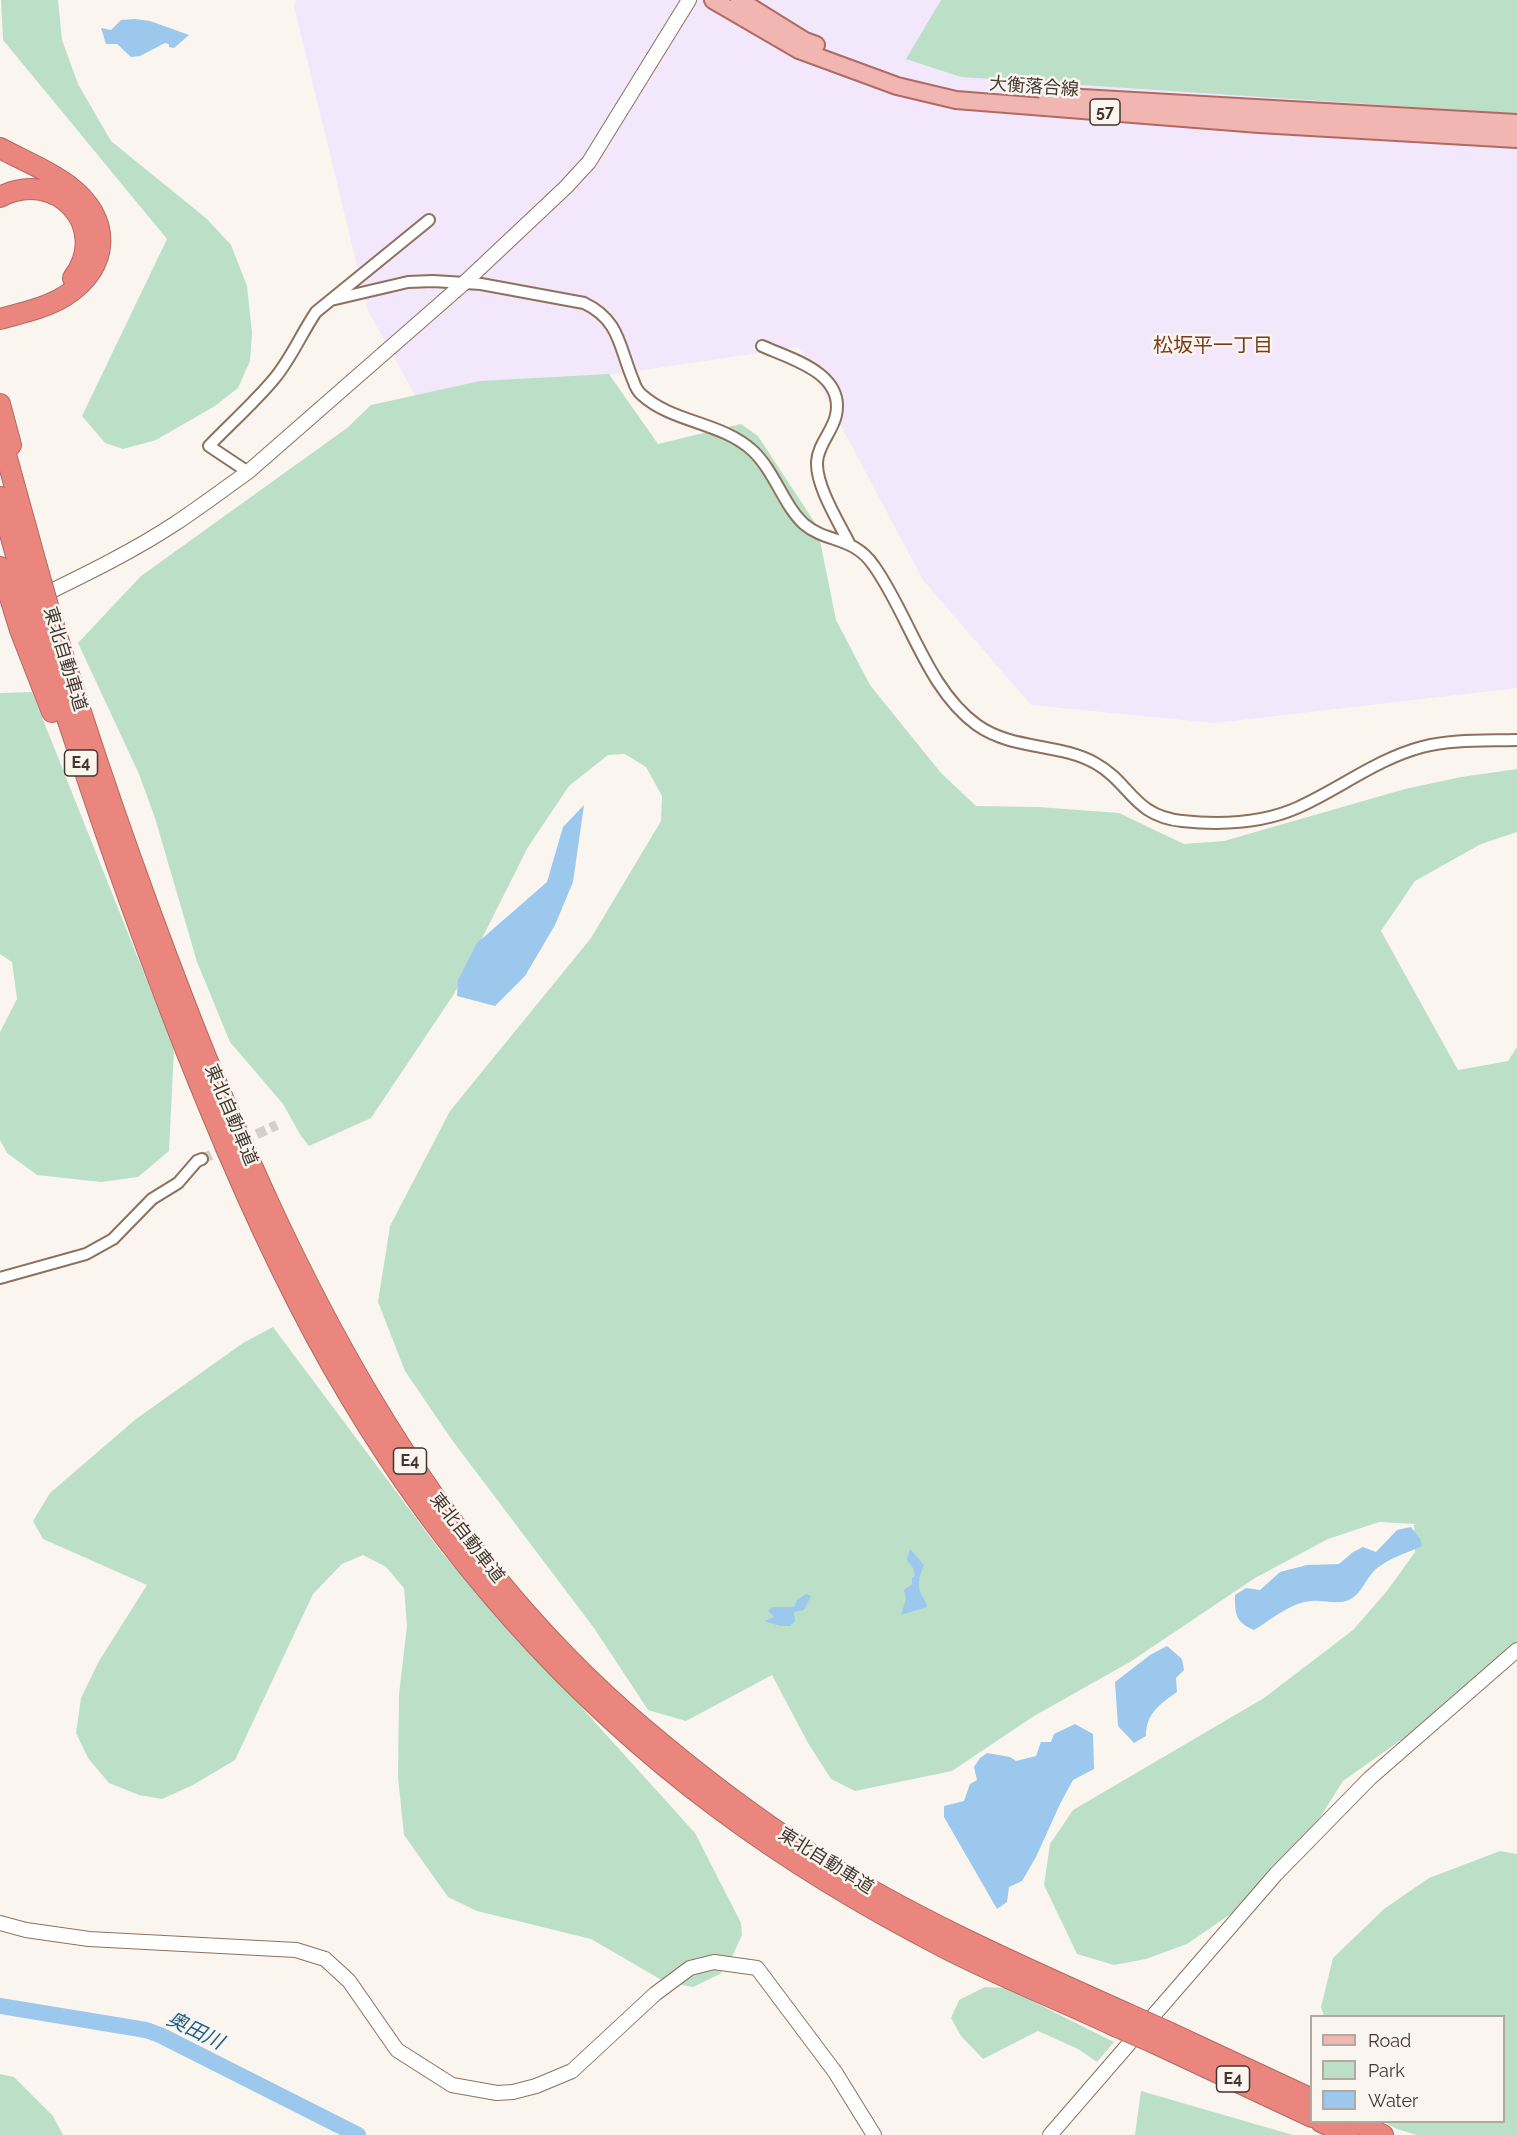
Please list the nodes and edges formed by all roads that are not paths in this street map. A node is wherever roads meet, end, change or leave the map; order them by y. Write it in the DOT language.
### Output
graph roads {
  1 [pos="689,0"];
  2 [pos="713,0"];
  3 [pos="739,0"];
  4 [pos="1517,123"];
  5 [pos="1517,139"];
  6 [pos="0,148"];
  7 [pos="0,197"];
  8 [pos="429,220"];
  9 [pos="463,284"];
  10 [pos="331,300"];
  11 [pos="0,310"];
  12 [pos="0,320"];
  13 [pos="762,346"];
  14 [pos="0,404"];
  15 [pos="0,433"];
  16 [pos="248,472"];
  17 [pos="0,497"];
  18 [pos="19,504"];
  19 [pos="849,543"];
  20 [pos="0,567"];
  21 [pos="23,581"];
  22 [pos="0,616"];
  23 [pos="36,623"];
  24 [pos="1517,740"];
  25 [pos="202,1159"];
  26 [pos="0,1278"];
  27 [pos="1517,1650"];
  28 [pos="0,1923"];
  29 [pos="1122,2020"];
  30 [pos="1160,2037"];
  31 [pos="1310,2099"];
  32 [pos="1310,2116"];
  33 [pos="1325,2123"];
  34 [pos="1361,2123"];
  35 [pos="874,2135"];
  36 [pos="1050,2135"];
  37 [pos="1348,2135"];
  38 [pos="1383,2135"];
  1 -- 9 [label="street"];
  2 -- 5 [label="main road, 大衡落合線 / 57"];
  3 -- 4 [label="main road, 大衡落合線 / 57"];
  6 -- 12 [label="highway"];
  7 -- 11 [label="highway"];
  8 -- 10 [label="street"];
  9 -- 10 [label="street"];
  9 -- 16 [label="street"];
  9 -- 19 [label="street"];
  10 -- 16 [label="street"];
  13 -- 19 [label="street"];
  14 -- 18 [label="highway"];
  15 -- 18 [label="highway, 東北自動車道 / E4"];
  16 -- 22 [label="street"];
  17 -- 21 [label="highway, 東北自動車道 / E4"];
  18 -- 21 [label="highway, 東北自動車道 / E4"];
  19 -- 24 [label="street"];
  20 -- 21 [label="highway"];
  21 -- 23 [label="highway, 東北自動車道 / E4, bridge"];
  23 -- 29 [label="highway, 東北自動車道 / E4"];
  23 -- 29 [label="highway, 東北自動車道 / E4"];
  25 -- 26 [label="street"];
  27 -- 36 [label="street"];
  28 -- 35 [label="street"];
  29 -- 30 [label="highway, 東北自動車道 / E4, bridge"];
  30 -- 31 [label="highway, 東北自動車道 / E4"];
  30 -- 32 [label="highway, 東北自動車道 / E4"];
  33 -- 37 [label="highway"];
  34 -- 38 [label="highway"];
}
